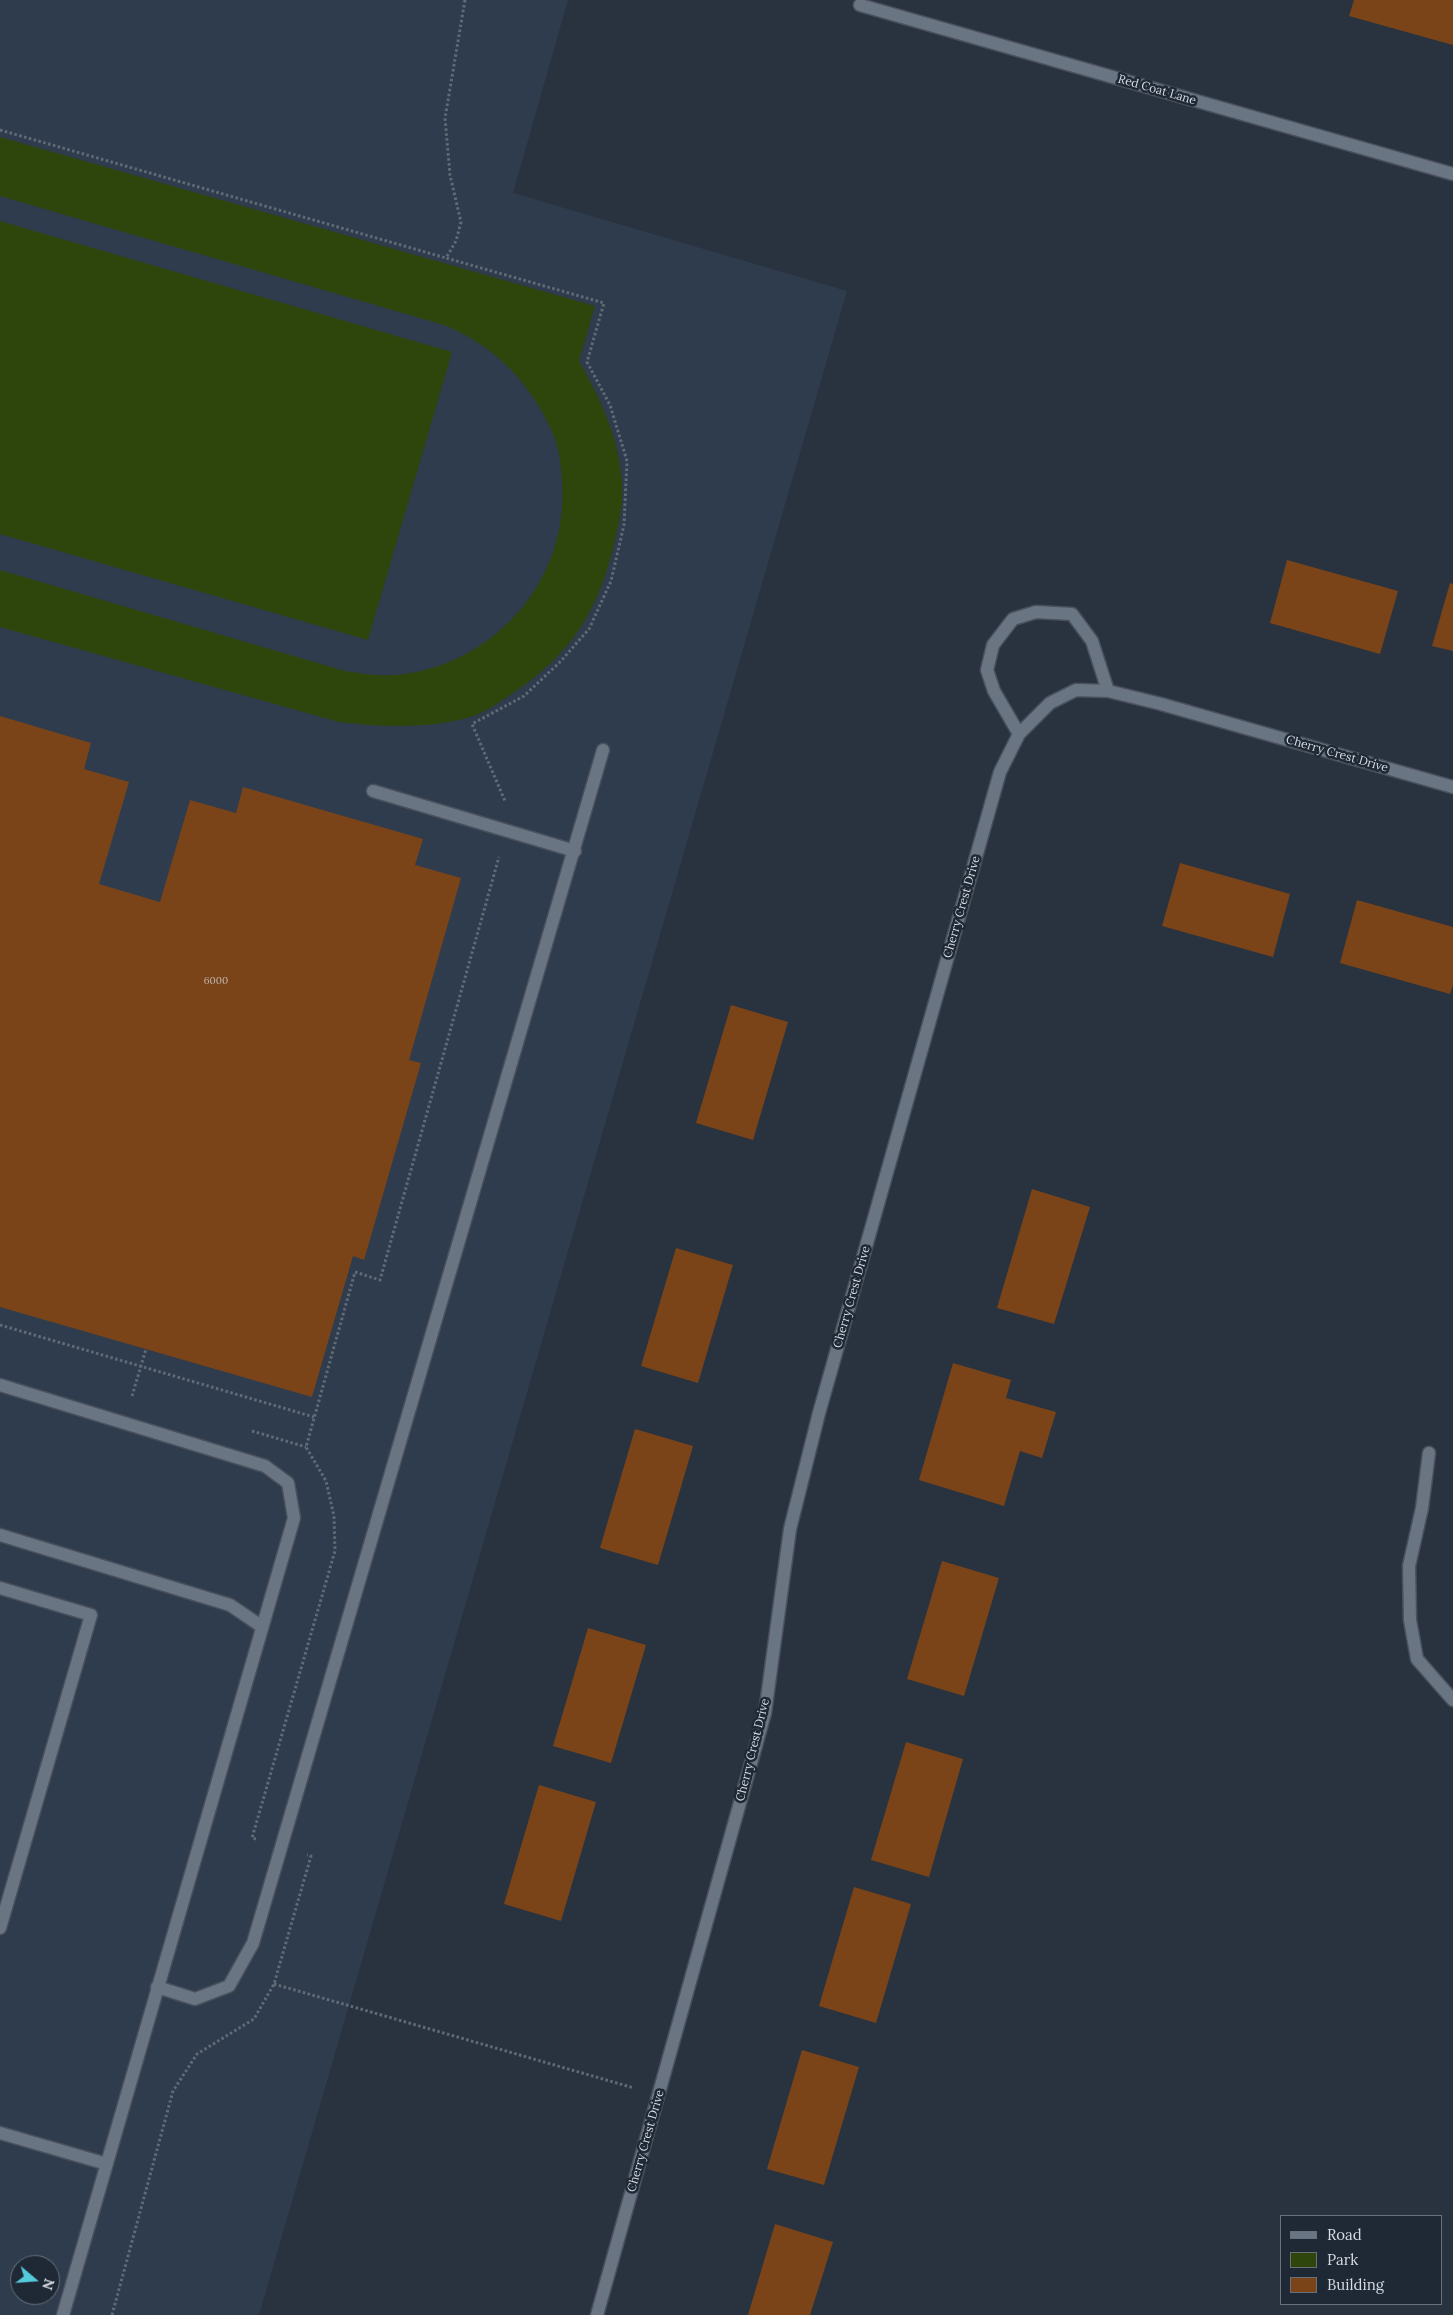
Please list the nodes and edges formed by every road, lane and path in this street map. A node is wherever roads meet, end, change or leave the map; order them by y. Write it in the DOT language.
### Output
graph roads {
  1 [pos="465,0"];
  2 [pos="860,6"];
  3 [pos="0,130"];
  4 [pos="1453,174"];
  5 [pos="446,258"];
  6 [pos="1108,691"];
  7 [pos="1019,734"];
  8 [pos="603,750"];
  9 [pos="1453,787"];
  10 [pos="373,790"];
  11 [pos="503,830"];
  12 [pos="574,851"];
  13 [pos="0,1325"];
  14 [pos="146,1349"];
  15 [pos="141,1366"];
  16 [pos="0,1386"];
  17 [pos="314,1417"];
  18 [pos="125,1424"];
  19 [pos="1429,1453"];
  20 [pos="0,1535"];
  21 [pos="0,1588"];
  22 [pos="261,1626"];
  23 [pos="1453,1700"];
  24 [pos="282,1847"];
  25 [pos="0,1928"];
  26 [pos="274,1984"];
  27 [pos="157,1987"];
  28 [pos="659,2095"];
  29 [pos="0,2133"];
  30 [pos="107,2164"];
  31 [pos="63,2315"];
  32 [pos="112,2315"];
  33 [pos="597,2315"];
  1 -- 5 [label="path"];
  2 -- 4 [label="street, Red Coat Lane"];
  3 -- 5 [label="path"];
  5 -- 11 [label="path"];
  6 -- 7 [label="street, Cherry Crest Drive"];
  6 -- 7 [label="street"];
  6 -- 9 [label="street, Cherry Crest Drive"];
  7 -- 28 [label="street, Cherry Crest Drive"];
  8 -- 12 [label="street"];
  10 -- 11 [label="street"];
  11 -- 12 [label="street"];
  11 -- 17 [label="path"];
  12 -- 24 [label="street"];
  13 -- 15 [label="path"];
  14 -- 15 [label="path"];
  15 -- 17 [label="path"];
  15 -- 18 [label="path"];
  16 -- 18 [label="street"];
  17 -- 24 [label="path"];
  18 -- 22 [label="street"];
  19 -- 23 [label="street"];
  20 -- 22 [label="street"];
  21 -- 25 [label="street"];
  22 -- 27 [label="street"];
  24 -- 26 [label="path"];
  24 -- 27 [label="street"];
  26 -- 28 [label="path"];
  26 -- 32 [label="path"];
  27 -- 30 [label="street"];
  28 -- 33 [label="street, Cherry Crest Drive"];
  29 -- 30 [label="street"];
  30 -- 31 [label="street"];
}
